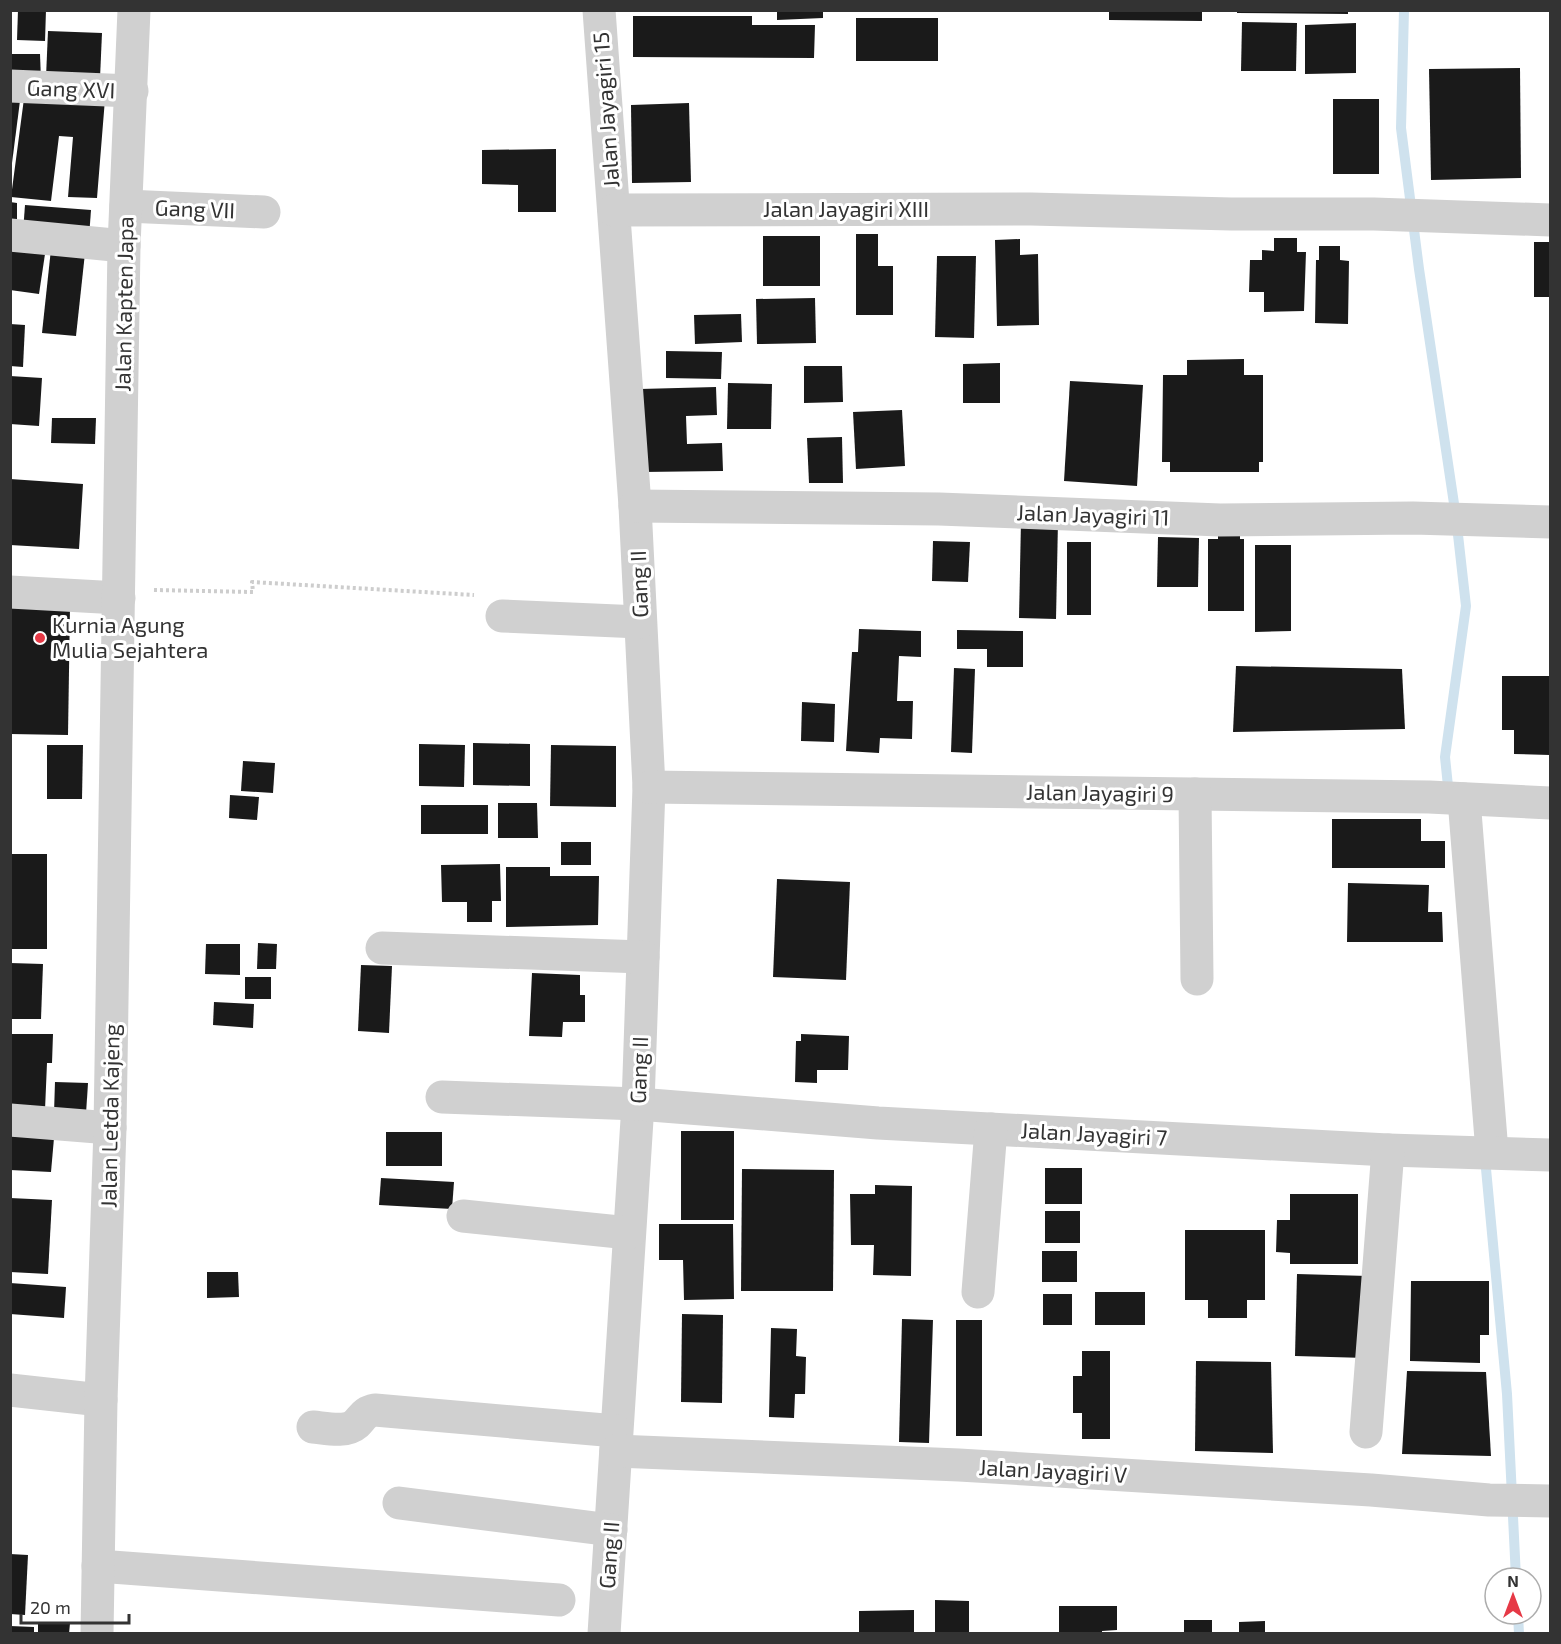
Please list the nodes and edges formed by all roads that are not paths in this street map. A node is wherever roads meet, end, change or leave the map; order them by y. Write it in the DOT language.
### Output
graph roads {
  1 [pos="134,10"];
  2 [pos="599,10"];
  3 [pos="10,86"];
  4 [pos="132,91"];
  5 [pos="126,206"];
  6 [pos="614,210"];
  7 [pos="264,212"];
  8 [pos="1551,220"];
  9 [pos="10,235"];
  10 [pos="124,246"];
  11 [pos="635,506"];
  12 [pos="1551,522"];
  13 [pos="10,592"];
  14 [pos="119,594"];
  15 [pos="502,616"];
  16 [pos="640,622"];
  17 [pos="649,787"];
  18 [pos="1195,794"];
  19 [pos="1463,798"];
  20 [pos="1551,803"];
  21 [pos="382,948"];
  22 [pos="643,957"];
  23 [pos="1197,979"];
  24 [pos="442,1097"];
  25 [pos="638,1104"];
  26 [pos="10,1120"];
  27 [pos="110,1128"];
  28 [pos="991,1129"];
  29 [pos="1388,1150"];
  30 [pos="1490,1152"];
  31 [pos="1551,1155"];
  32 [pos="463,1216"];
  33 [pos="629,1233"];
  34 [pos="978,1292"];
  35 [pos="10,1390"];
  36 [pos="101,1400"];
  37 [pos="313,1427"];
  38 [pos="1366,1432"];
  39 [pos="616,1441"];
  40 [pos="1551,1501"];
  41 [pos="399,1503"];
  42 [pos="611,1530"];
  43 [pos="98,1566"];
  44 [pos="559,1600"];
  45 [pos="97,1634"];
  46 [pos="604,1634"];
  1 -- 4 [label="street, Jalan Kapten Japa"];
  2 -- 6 [label="street, Jalan Jayagiri 15"];
  3 -- 4 [label="street, Gang XVI"];
  4 -- 5 [label="street, Jalan Kapten Japa"];
  5 -- 7 [label="street, Gang VII"];
  5 -- 10 [label="street, Jalan Kapten Japa"];
  6 -- 8 [label="street, Jalan Jayagiri XIII"];
  6 -- 11 [label="street"];
  9 -- 10 [label="street"];
  10 -- 14 [label="street, Jalan Kapten Japa"];
  11 -- 12 [label="street, Jalan Jayagiri 11"];
  11 -- 16 [label="street, Gang II"];
  13 -- 14 [label="street"];
  14 -- 27 [label="street, Jalan Letda Kajeng"];
  15 -- 16 [label="street"];
  16 -- 17 [label="street, Gang II"];
  17 -- 18 [label="street, Jalan Jayagiri 9"];
  17 -- 22 [label="street, Gang II"];
  18 -- 19 [label="street, Jalan Jayagiri 9"];
  18 -- 23 [label="street"];
  19 -- 20 [label="street, Jalan Jayagiri 9"];
  19 -- 30 [label="street"];
  21 -- 22 [label="street"];
  22 -- 25 [label="street, Gang II"];
  24 -- 25 [label="street, Jalan Jayagiri 7"];
  25 -- 28 [label="street, Jalan Jayagiri 7"];
  25 -- 33 [label="street, Gang II"];
  26 -- 27 [label="street"];
  27 -- 36 [label="street, Jalan Letda Kajeng"];
  28 -- 29 [label="street, Jalan Jayagiri 7"];
  28 -- 34 [label="street"];
  29 -- 30 [label="street, Jalan Jayagiri 7"];
  29 -- 38 [label="street"];
  30 -- 31 [label="street, Jalan Jayagiri 7"];
  32 -- 33 [label="street"];
  33 -- 39 [label="street, Gang II"];
  35 -- 36 [label="street"];
  36 -- 43 [label="street, Jalan Letda Kajeng"];
  37 -- 39 [label="street, Jalan Jayagiri V"];
  39 -- 40 [label="street, Jalan Jayagiri V"];
  39 -- 42 [label="street, Gang II"];
  41 -- 42 [label="street"];
  42 -- 46 [label="street, Gang II"];
  43 -- 44 [label="street"];
  43 -- 45 [label="street, Jalan Letda Kajeng"];
}
